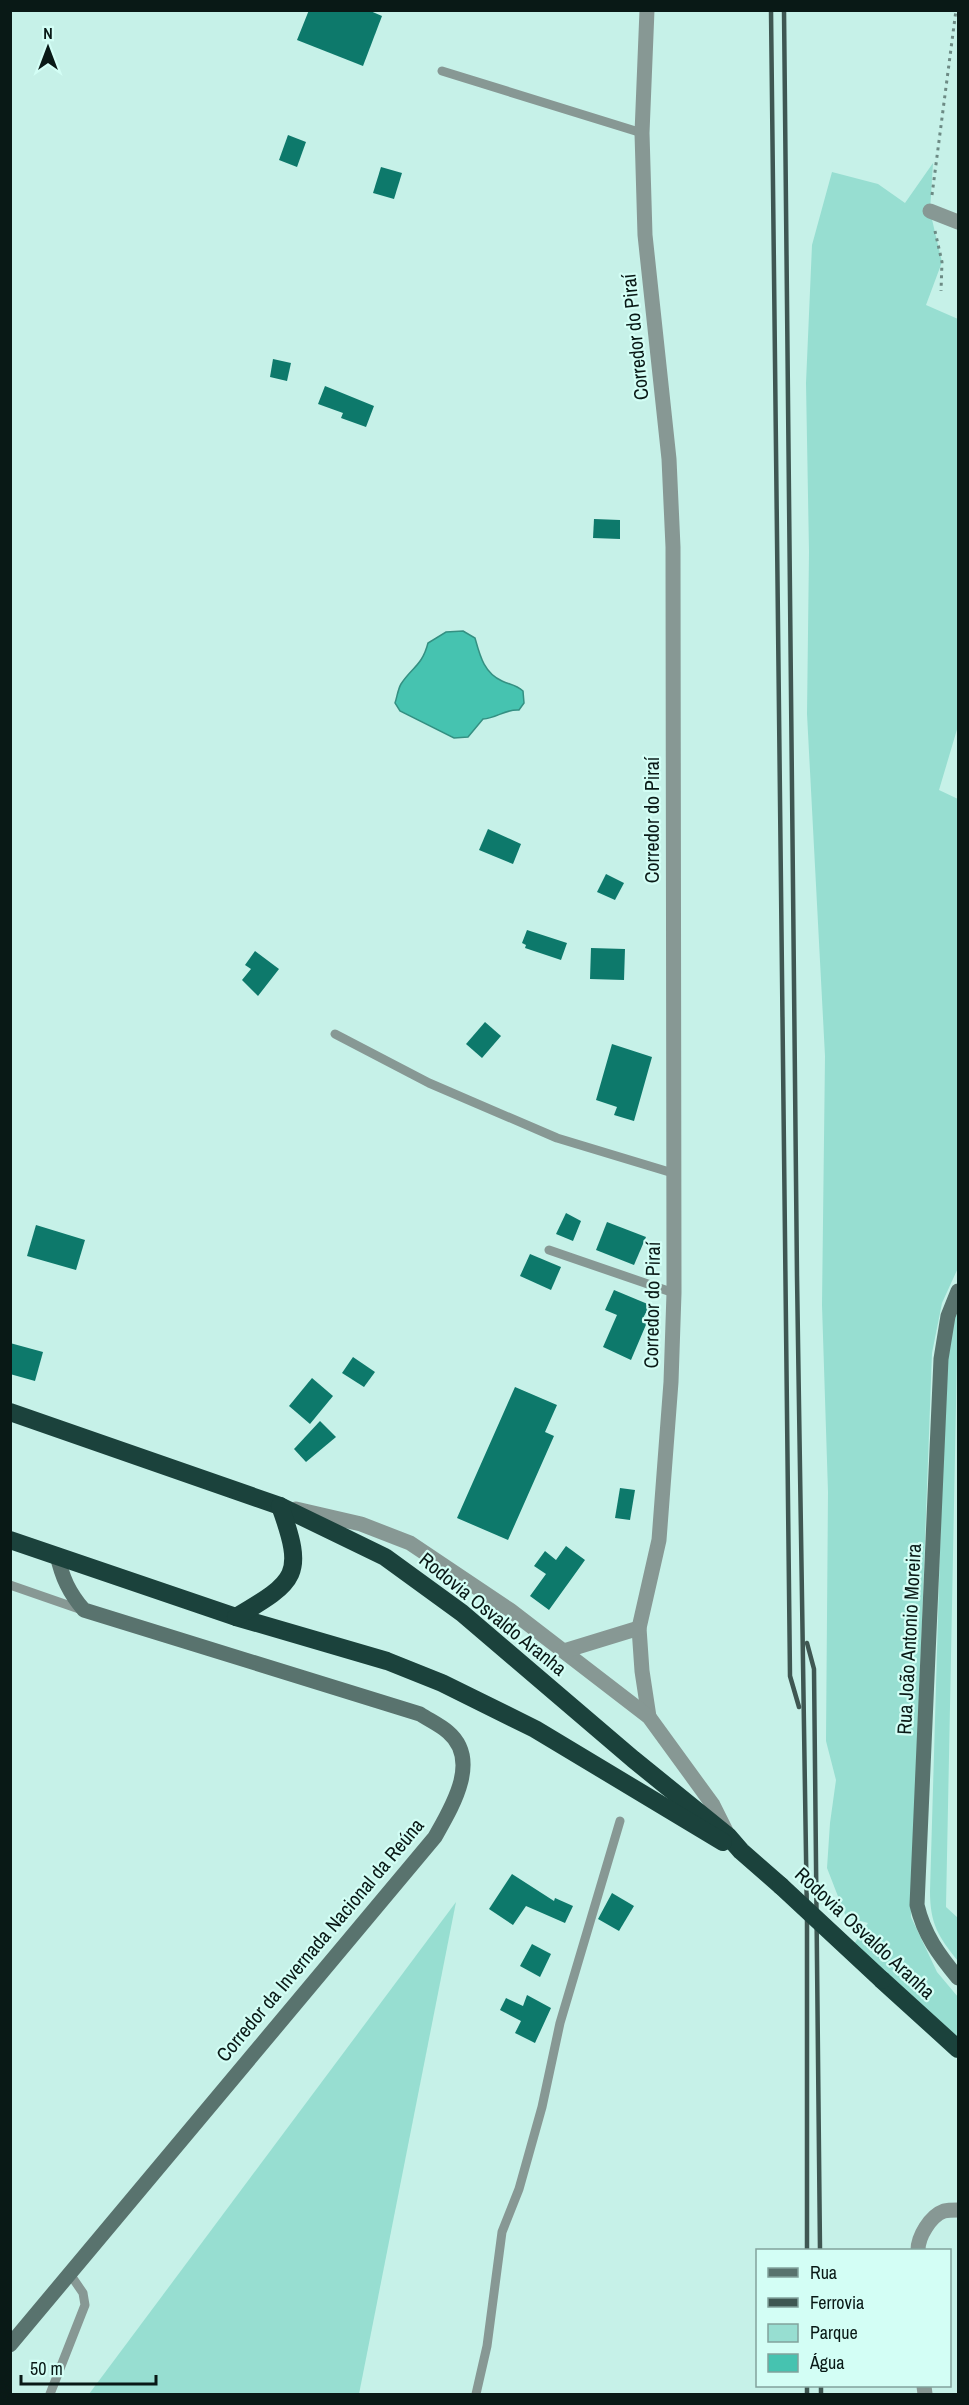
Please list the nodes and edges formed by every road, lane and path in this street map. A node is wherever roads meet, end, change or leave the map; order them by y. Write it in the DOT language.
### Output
graph roads {
  1 [pos="647,10"];
  2 [pos="956,10"];
  3 [pos="442,72"];
  4 [pos="642,133"];
  5 [pos="930,211"];
  6 [pos="958,222"];
  7 [pos="941,291"];
  8 [pos="335,1034"];
  9 [pos="676,1174"];
  10 [pos="549,1250"];
  11 [pos="958,1292"];
  12 [pos="674,1293"];
  13 [pos="10,1412"];
  14 [pos="280,1506"];
  15 [pos="10,1540"];
  16 [pos="57,1555"];
  17 [pos="10,1585"];
  18 [pos="84,1610"];
  19 [pos="236,1617"];
  20 [pos="639,1628"];
  21 [pos="564,1651"];
  22 [pos="649,1717"];
  23 [pos="620,1821"];
  24 [pos="728,1836"];
  25 [pos="741,1851"];
  26 [pos="958,1978"];
  27 [pos="958,2049"];
  28 [pos="958,2210"];
  29 [pos="918,2249"];
  30 [pos="70,2274"];
  31 [pos="10,2345"];
  32 [pos="50,2394"];
  33 [pos="476,2394"];
  1 -- 4 [label="street, Corredor do Piraí"];
  2 -- 5 [label="path"];
  3 -- 4 [label="lane"];
  4 -- 9 [label="street, Corredor do Piraí"];
  5 -- 6 [label="street"];
  5 -- 7 [label="path"];
  8 -- 9 [label="lane"];
  9 -- 12 [label="street, Corredor do Piraí"];
  10 -- 12 [label="lane"];
  11 -- 26 [label="street, Rua João Antonio Moreira"];
  12 -- 20 [label="street, Corredor do Piraí"];
  13 -- 14 [label="highway, Rodovia Osvaldo Aranha"];
  14 -- 19 [label="highway"];
  14 -- 21 [label="street"];
  14 -- 24 [label="highway, Rodovia Osvaldo Aranha"];
  15 -- 16 [label="highway, Rodovia Osvaldo Aranha"];
  16 -- 18 [label="street"];
  16 -- 19 [label="highway, Rodovia Osvaldo Aranha"];
  17 -- 18 [label="lane"];
  18 -- 30 [label="street, Corredor da Invernada Nacional da Reúna"];
  19 -- 25 [label="highway, Rodovia Osvaldo Aranha"];
  20 -- 21 [label="street"];
  20 -- 22 [label="street, Corredor do Piraí"];
  21 -- 22 [label="street"];
  22 -- 24 [label="street"];
  23 -- 33 [label="lane"];
  24 -- 25 [label="highway, Rodovia Osvaldo Aranha"];
  25 -- 27 [label="highway, Rodovia Osvaldo Aranha, bridge"];
  28 -- 29 [label="street"];
  30 -- 31 [label="street, Corredor da Invernada Nacional da Reúna"];
  30 -- 32 [label="lane"];
}
